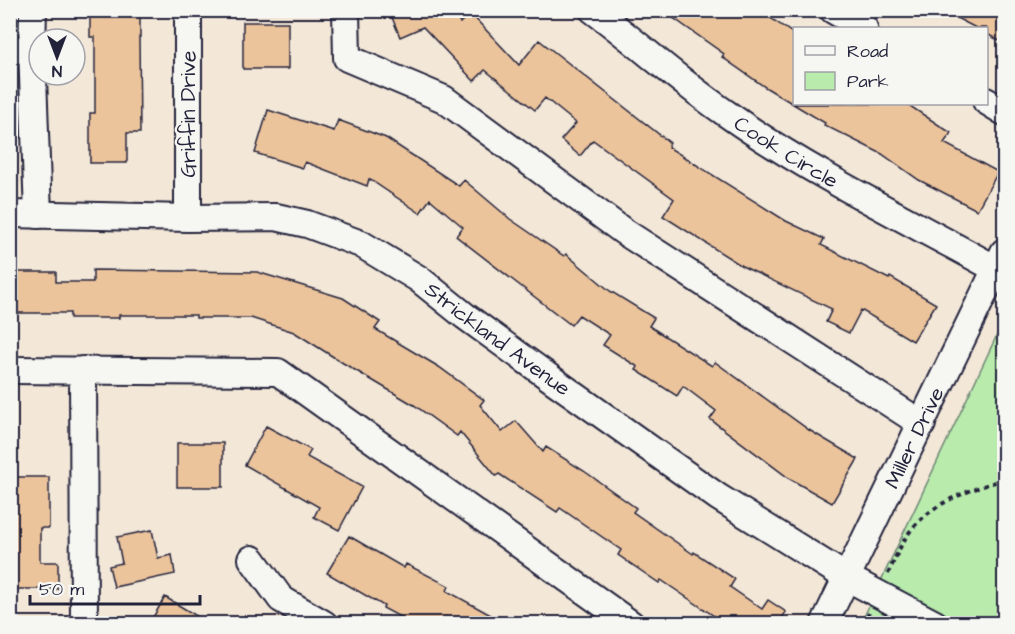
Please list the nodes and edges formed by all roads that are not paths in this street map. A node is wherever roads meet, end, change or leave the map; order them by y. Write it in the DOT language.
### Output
graph roads {
  1 [pos="33,10"];
  2 [pos="188,10"];
  3 [pos="346,10"];
  4 [pos="593,10"];
  5 [pos="833,10"];
  6 [pos="862,27"];
  7 [pos="22,50"];
  8 [pos="988,102"];
  9 [pos="1005,112"];
  10 [pos="10,214"];
  11 [pos="38,214"];
  12 [pos="188,218"];
  13 [pos="1000,260"];
  14 [pos="10,370"];
  15 [pos="82,370"];
  16 [pos="922,424"];
  17 [pos="252,559"];
  18 [pos="846,577"];
  19 [pos="84,624"];
  20 [pos="324,624"];
  21 [pos="631,624"];
  22 [pos="824,624"];
  23 [pos="935,624"];
  1 -- 7 [label="street"];
  2 -- 12 [label="street, Griffin Drive"];
  3 -- 16 [label="street"];
  4 -- 13 [label="street, Cook Circle"];
  5 -- 6 [label="street"];
  7 -- 11 [label="street"];
  8 -- 9 [label="street"];
  10 -- 11 [label="street, Strickland Avenue"];
  11 -- 12 [label="street, Strickland Avenue"];
  12 -- 18 [label="street, Strickland Avenue"];
  13 -- 16 [label="street, Miller Drive"];
  14 -- 15 [label="street"];
  15 -- 19 [label="street"];
  15 -- 21 [label="street"];
  16 -- 18 [label="street, Miller Drive"];
  17 -- 20 [label="street"];
  18 -- 22 [label="street, Miller Drive"];
  18 -- 23 [label="street, Strickland Avenue"];
}
